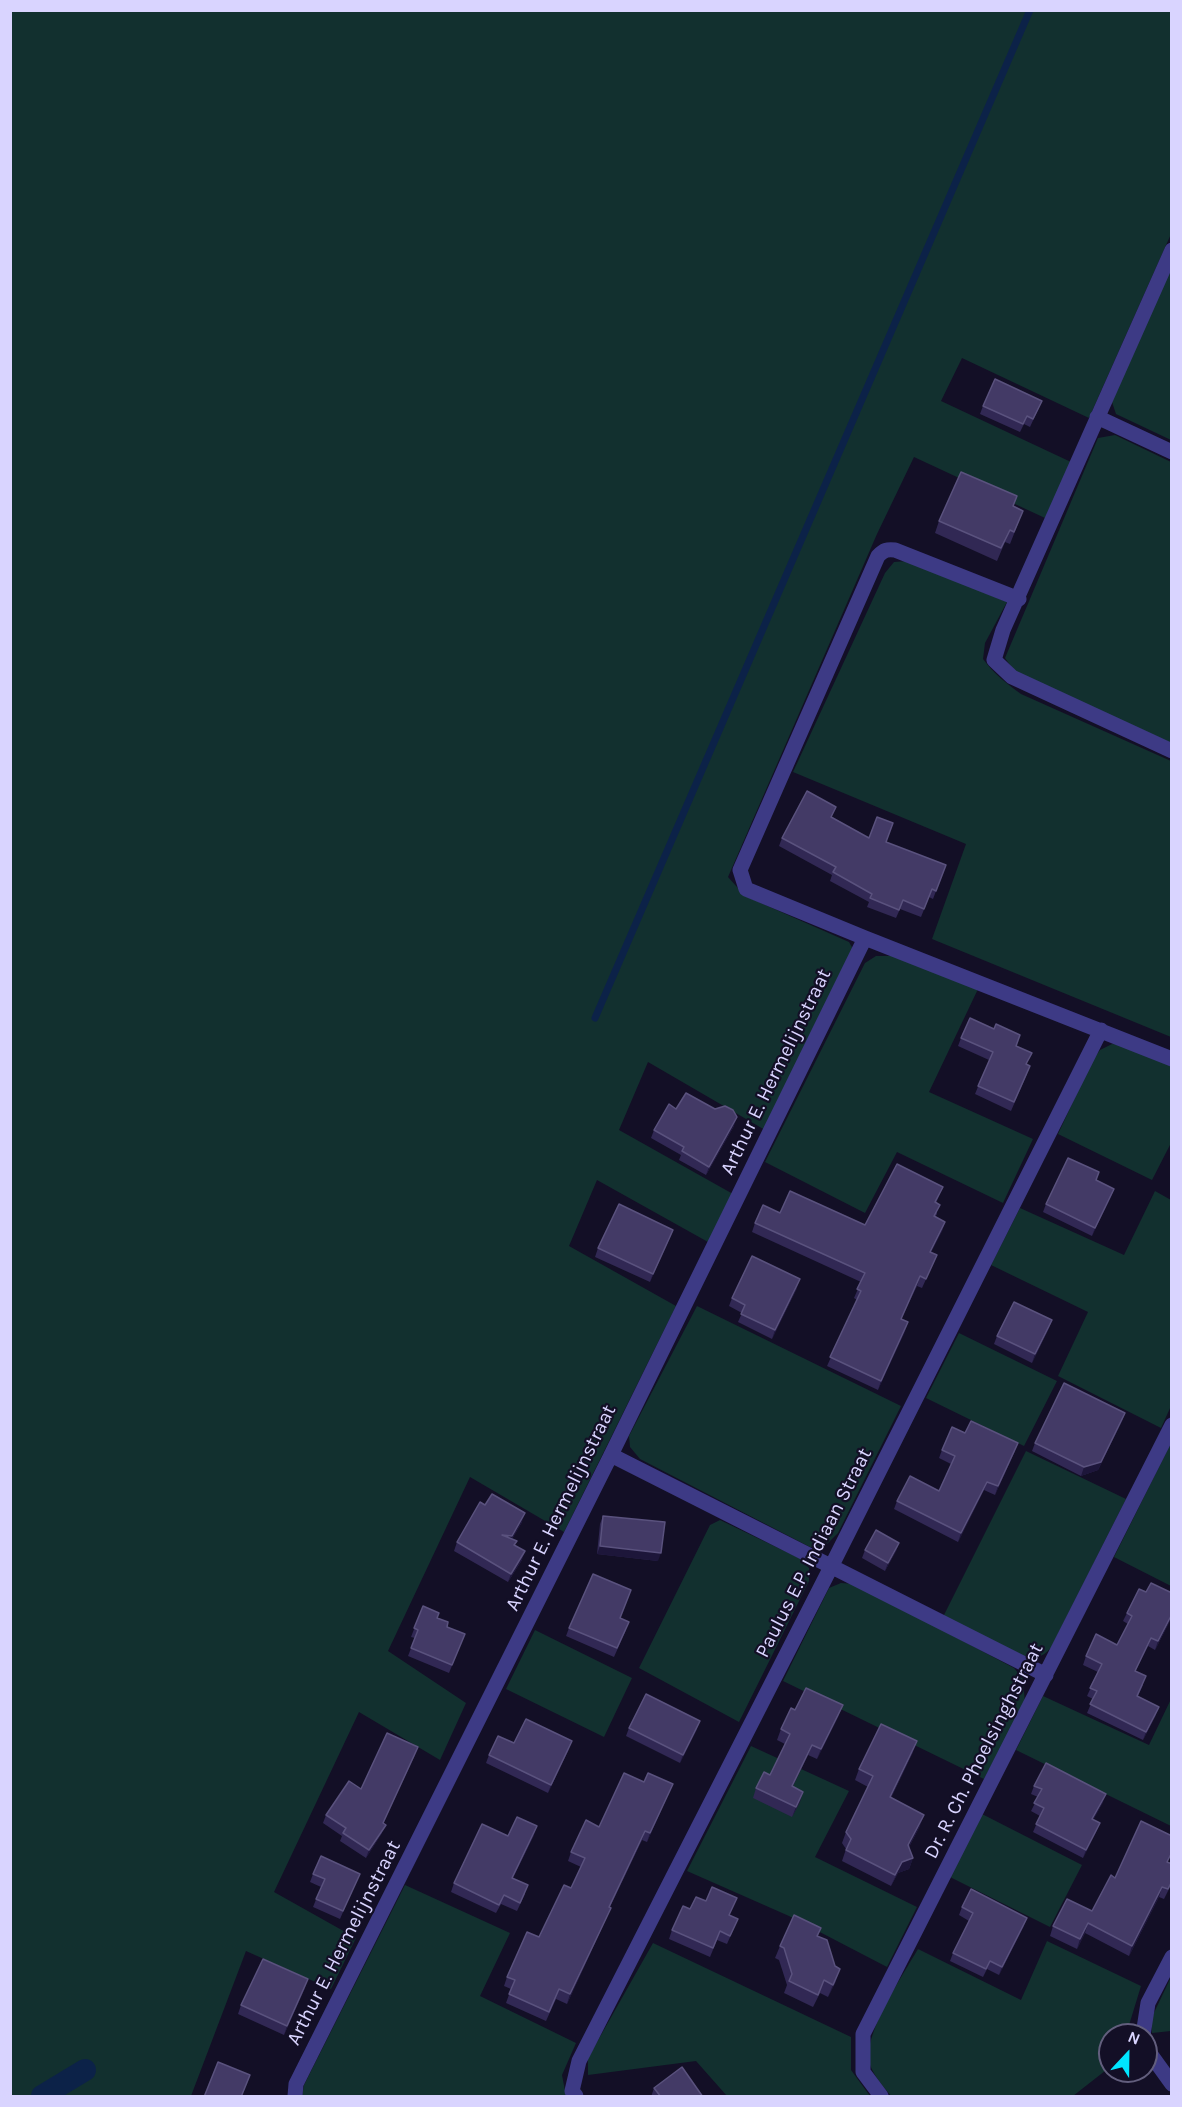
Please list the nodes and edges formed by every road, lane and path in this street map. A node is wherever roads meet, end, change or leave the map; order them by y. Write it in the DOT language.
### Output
graph roads {
  1 [pos="1172,250"];
  2 [pos="1097,417"];
  3 [pos="1172,452"];
  4 [pos="1019,599"];
  5 [pos="1172,751"];
  6 [pos="866,938"];
  7 [pos="1101,1030"];
  8 [pos="1172,1059"];
  9 [pos="1172,1425"];
  10 [pos="610,1455"];
  11 [pos="831,1567"];
  12 [pos="1046,1675"];
  13 [pos="1172,1957"];
  14 [pos="1145,2023"];
  15 [pos="1158,2065"];
  16 [pos="1172,2084"];
  17 [pos="295,2097"];
  18 [pos="576,2097"];
  19 [pos="881,2097"];
  1 -- 2 [label="street"];
  2 -- 3 [label="street"];
  2 -- 4 [label="street"];
  4 -- 5 [label="street"];
  4 -- 6 [label="street"];
  6 -- 7 [label="street"];
  6 -- 10 [label="street, Arthur E. Hermelijnstraat"];
  7 -- 8 [label="street"];
  7 -- 11 [label="street, Paulus E.P. Indiaan Straat"];
  9 -- 12 [label="street, Dr. R. Ch. Phoelsinghstraat"];
  10 -- 11 [label="street"];
  10 -- 17 [label="street, Arthur E. Hermelijnstraat"];
  11 -- 12 [label="street"];
  11 -- 18 [label="street, Paulus E.P. Indiaan Straat"];
  12 -- 19 [label="street, Dr. R. Ch. Phoelsinghstraat"];
  13 -- 14 [label="street"];
  15 -- 16 [label="street"];
}
